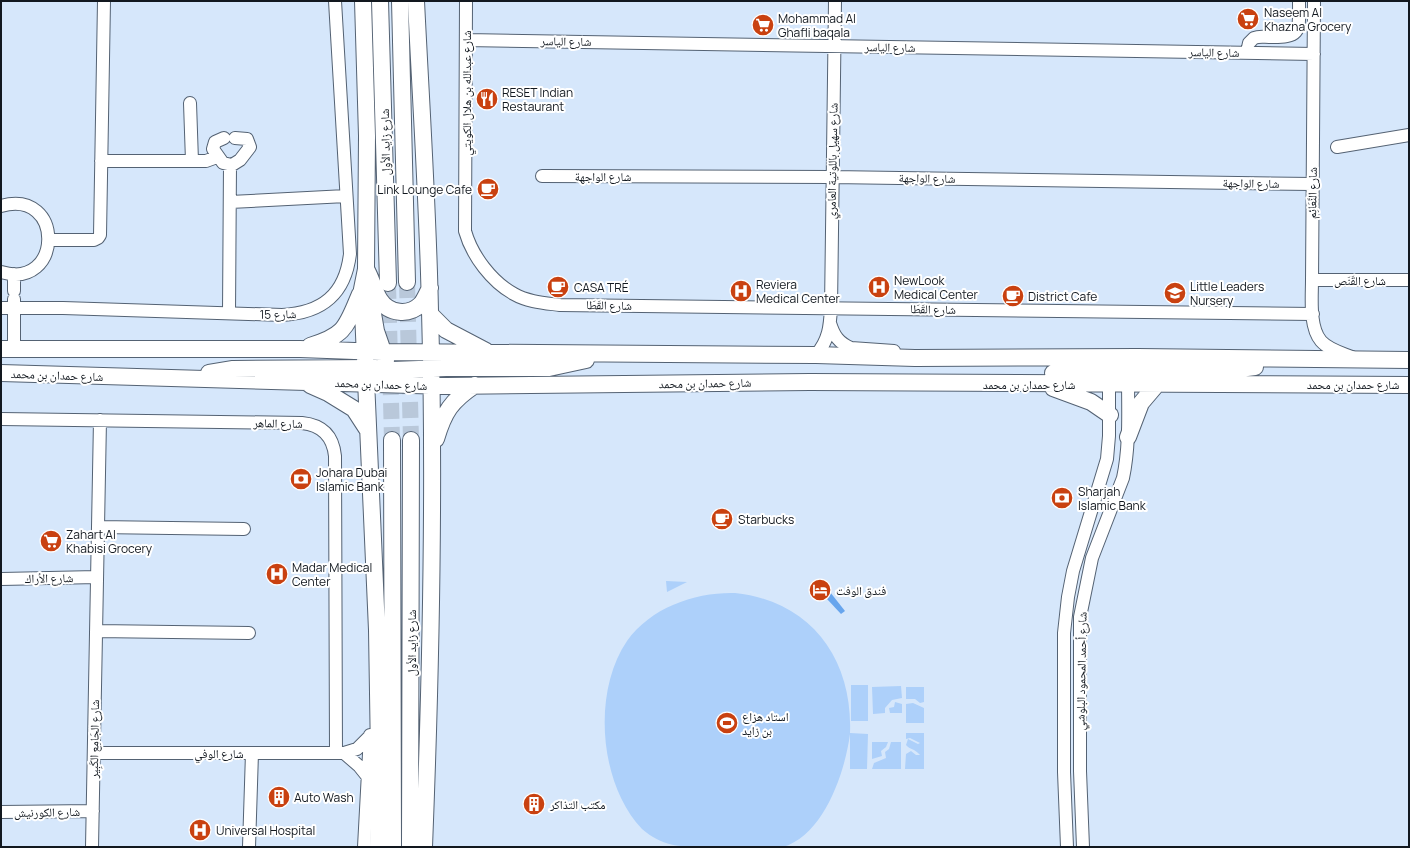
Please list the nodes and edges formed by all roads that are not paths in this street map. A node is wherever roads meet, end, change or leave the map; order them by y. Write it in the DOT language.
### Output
graph roads {
  1 [pos="104,1"];
  2 [pos="335,1"];
  3 [pos="362,1"];
  4 [pos="380,1"];
  5 [pos="400,1"];
  6 [pos="416,1"];
  7 [pos="466,1"];
  8 [pos="835,1"];
  9 [pos="1298,1"];
  10 [pos="1314,1"];
  11 [pos="466,40"];
  12 [pos="834,46"];
  13 [pos="1247,52"];
  14 [pos="1314,54"];
  15 [pos="190,102"];
  16 [pos="1409,135"];
  17 [pos="1337,147"];
  18 [pos="217,157"];
  19 [pos="101,161"];
  20 [pos="192,161"];
  21 [pos="230,165"];
  22 [pos="542,176"];
  23 [pos="832,177"];
  24 [pos="466,184"];
  25 [pos="1312,184"];
  26 [pos="346,196"];
  27 [pos="230,202"];
  28 [pos="1,206"];
  29 [pos="49,240"];
  30 [pos="366,269"];
  31 [pos="1,272"];
  32 [pos="14,274"];
  33 [pos="1312,280"];
  34 [pos="1409,280"];
  35 [pos="407,282"];
  36 [pos="388,283"];
  37 [pos="430,288"];
  38 [pos="362,289"];
  39 [pos="14,299"];
  40 [pos="1,308"];
  41 [pos="831,308"];
  42 [pos="229,313"];
  43 [pos="430,314"];
  44 [pos="1313,314"];
  45 [pos="830,322"];
  46 [pos="300,349"];
  47 [pos="8,350"];
  48 [pos="364,352"];
  49 [pos="491,353"];
  50 [pos="603,355"];
  51 [pos="816,355"];
  52 [pos="915,358"];
  53 [pos="431,360"];
  54 [pos="1358,360"];
  55 [pos="1409,360"];
  56 [pos="388,363"];
  57 [pos="1109,371"];
  58 [pos="1128,371"];
  59 [pos="1,373"];
  60 [pos="366,376"];
  61 [pos="195,380"];
  62 [pos="303,382"];
  63 [pos="1158,383"];
  64 [pos="970,384"];
  65 [pos="1038,384"];
  66 [pos="431,385"];
  67 [pos="475,385"];
  68 [pos="1409,385"];
  69 [pos="1110,415"];
  70 [pos="1,418"];
  71 [pos="100,420"];
  72 [pos="368,430"];
  73 [pos="1128,437"];
  74 [pos="392,440"];
  75 [pos="411,440"];
  76 [pos="432,456"];
  77 [pos="98,527"];
  78 [pos="244,530"];
  79 [pos="97,577"];
  80 [pos="1,579"];
  81 [pos="96,631"];
  82 [pos="249,633"];
  83 [pos="377,672"];
  84 [pos="370,736"];
  85 [pos="94,753"];
  86 [pos="252,753"];
  87 [pos="340,753"];
  88 [pos="367,776"];
  89 [pos="93,811"];
  90 [pos="1,812"];
  91 [pos="92,847"];
  92 [pos="249,847"];
  93 [pos="364,847"];
  94 [pos="378,847"];
  95 [pos="393,847"];
  96 [pos="410,847"];
  97 [pos="424,847"];
  98 [pos="1067,847"];
  99 [pos="1083,847"];
  1 -- 19 [label="street"];
  2 -- 26 [label="street, شارع 15"];
  3 -- 30 [label="main road"];
  4 -- 36 [label="main road, شارع زايد الأول"];
  5 -- 35 [label="main road, شارع زايد الأول"];
  6 -- 37 [label="main road"];
  7 -- 11 [label="street, شارع عبدالله بن هلال الكويتي"];
  8 -- 12 [label="street, شارع سهيل باللوتية العامري"];
  9 -- 13 [label="street"];
  10 -- 14 [label="street, شارع النَّعَائِم"];
  11 -- 12 [label="street, شارع الياسر"];
  11 -- 24 [label="street, شارع عبدالله بن هلال الكويتي"];
  12 -- 13 [label="street, شارع الياسر"];
  12 -- 23 [label="street, شارع سهيل باللوتية العامري"];
  13 -- 14 [label="street, شارع الياسر"];
  14 -- 25 [label="street, شارع النَّعَائِم"];
  15 -- 20 [label="street"];
  16 -- 17 [label="street"];
  18 -- 20 [label="street"];
  18 -- 21 [label="street"];
  18 -- 21 [label="street"];
  19 -- 20 [label="street"];
  19 -- 29 [label="street"];
  21 -- 27 [label="street"];
  22 -- 23 [label="street, شارع الواجهة"];
  23 -- 25 [label="street, شارع الواجهة"];
  23 -- 41 [label="street, شارع سهيل باللوتية العامري"];
  24 -- 41 [label="street, شارع القَطَا"];
  25 -- 33 [label="street, شارع النَّعَائِم"];
  26 -- 27 [label="street"];
  26 -- 42 [label="street, شارع 15"];
  27 -- 42 [label="street"];
  28 -- 29 [label="street"];
  29 -- 32 [label="street"];
  30 -- 37 [label="main road"];
  30 -- 38 [label="main road"];
  30 -- 56 [label="main road"];
  31 -- 32 [label="street"];
  32 -- 39 [label="street"];
  33 -- 34 [label="street, شارع القَنَص"];
  33 -- 44 [label="street, شارع النَّعَائِم"];
  37 -- 43 [label="main road"];
  38 -- 46 [label="main road"];
  38 -- 48 [label="main road"];
  39 -- 40 [label="street, شارع 15"];
  39 -- 42 [label="street, شارع 15"];
  39 -- 47 [label="street"];
  41 -- 44 [label="street, شارع القَطَا"];
  41 -- 45 [label="street, شارع سهيل باللوتية العامري"];
  43 -- 49 [label="main road"];
  43 -- 53 [label="main road"];
  44 -- 54 [label="street, شارع النَّعَائِم"];
  45 -- 51 [label="street, شارع سهيل باللوتية العامري"];
  45 -- 52 [label="street"];
  46 -- 47 [label="main road, شارع حمدان بن محمد"];
  46 -- 48 [label="main road, شارع حمدان بن محمد"];
  48 -- 56 [label="main road, شارع حمدان بن محمد"];
  48 -- 60 [label="main road"];
  49 -- 50 [label="main road, شارع حمدان بن محمد"];
  49 -- 53 [label="main road, شارع حمدان بن محمد"];
  50 -- 51 [label="main road, شارع حمدان بن محمد"];
  50 -- 53 [label="main road"];
  51 -- 52 [label="main road, شارع حمدان بن محمد"];
  52 -- 57 [label="main road, شارع حمدان بن محمد"];
  53 -- 56 [label="main road, شارع حمدان بن محمد"];
  53 -- 66 [label="main road"];
  54 -- 55 [label="main road, شارع حمدان بن محمد"];
  54 -- 58 [label="main road, شارع حمدان بن محمد"];
  56 -- 60 [label="main road"];
  56 -- 66 [label="main road"];
  57 -- 58 [label="main road, شارع حمدان بن محمد"];
  57 -- 58 [label="main road, شارع حمدان بن محمد"];
  57 -- 64 [label="main road"];
  57 -- 65 [label="main road, شارع حمدان بن محمد"];
  57 -- 69 [label="street, شارع أحمد المحمود البلوشي"];
  58 -- 63 [label="main road, شارع حمدان بن محمد"];
  58 -- 73 [label="street, شارع أحمد المحمود البلوشي"];
  59 -- 61 [label="main road, شارع حمدان بن محمد"];
  60 -- 61 [label="main road"];
  60 -- 62 [label="main road, شارع حمدان بن محمد"];
  60 -- 66 [label="main road, شارع حمدان بن محمد"];
  60 -- 72 [label="main road"];
  61 -- 62 [label="main road, شارع حمدان بن محمد"];
  62 -- 72 [label="main road"];
  63 -- 68 [label="main road, شارع حمدان بن محمد"];
  63 -- 73 [label="main road"];
  64 -- 65 [label="main road, شارع حمدان بن محمد"];
  64 -- 67 [label="main road, شارع حمدان بن محمد"];
  65 -- 69 [label="main road"];
  66 -- 67 [label="main road, شارع حمدان بن محمد"];
  66 -- 76 [label="main road"];
  67 -- 76 [label="main road"];
  69 -- 98 [label="street, شارع أحمد المحمود البلوشي"];
  70 -- 71 [label="street, شارع الماهر"];
  71 -- 77 [label="street, شارع الجَامِع الكَبِير"];
  71 -- 87 [label="street, شارع الماهر"];
  72 -- 83 [label="main road"];
  73 -- 99 [label="street, شارع أحمد المحمود البلوشي"];
  74 -- 95 [label="main road, شارع زايد الأول"];
  75 -- 96 [label="main road, شارع زايد الأول"];
  76 -- 97 [label="main road"];
  77 -- 78 [label="street"];
  77 -- 79 [label="street, شارع الجَامِع الكَبِير"];
  79 -- 80 [label="street, شارع الأراك"];
  79 -- 81 [label="street, شارع الجَامِع الكَبِير"];
  81 -- 82 [label="street"];
  81 -- 85 [label="street, شارع الجَامِع الكَبِير"];
  83 -- 84 [label="street"];
  83 -- 94 [label="main road"];
  84 -- 87 [label="street, شارع الوفي"];
  84 -- 88 [label="street"];
  85 -- 86 [label="street, شارع الوفي"];
  85 -- 89 [label="street, شارع الجَامِع الكَبِير"];
  86 -- 87 [label="street, شارع الوفي"];
  86 -- 92 [label="street"];
  87 -- 88 [label="street"];
  88 -- 93 [label="street"];
  89 -- 90 [label="street, شارع الكورنيش"];
  89 -- 91 [label="street, شارع الجَامِع الكَبِير"];
}
